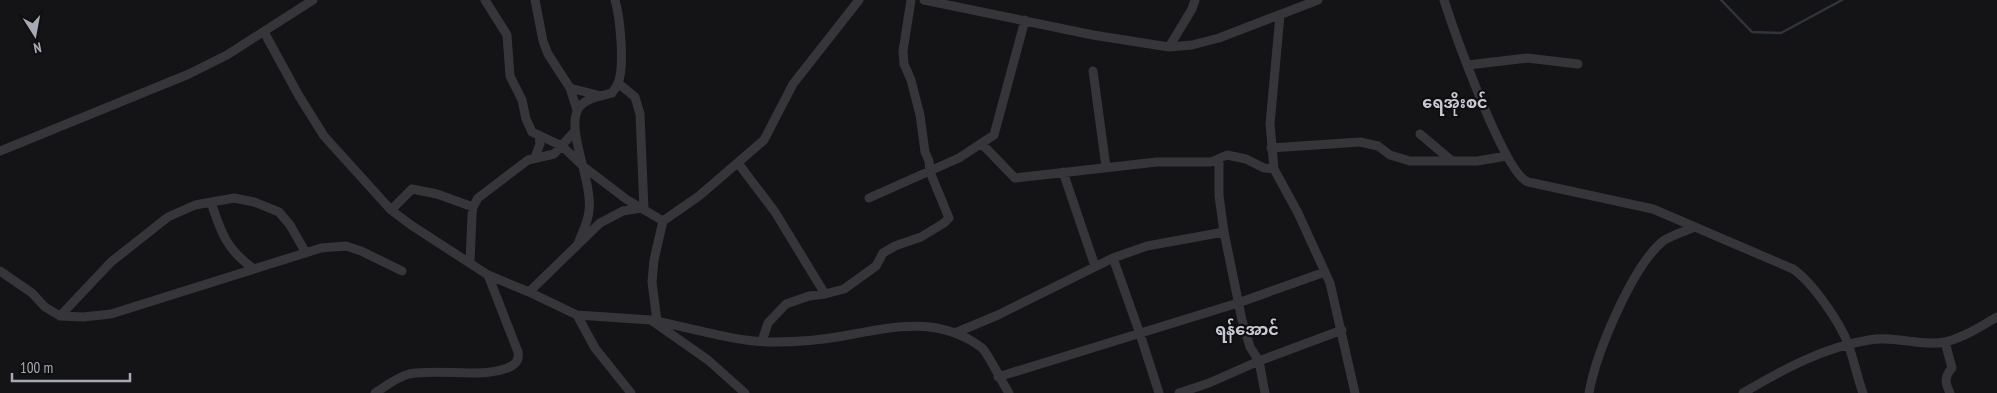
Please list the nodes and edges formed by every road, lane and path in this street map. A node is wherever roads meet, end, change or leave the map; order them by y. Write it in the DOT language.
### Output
graph roads {
  1 [pos="313,0"];
  2 [pos="485,0"];
  3 [pos="535,0"];
  4 [pos="615,0"];
  5 [pos="859,0"];
  6 [pos="912,0"];
  7 [pos="924,0"];
  8 [pos="1195,0"];
  9 [pos="1318,0"];
  10 [pos="1444,0"];
  11 [pos="1280,15"];
  12 [pos="1025,20"];
  13 [pos="264,32"];
  14 [pos="1169,47"];
  15 [pos="1578,64"];
  16 [pos="1468,65"];
  17 [pos="1093,71"];
  18 [pos="618,83"];
  19 [pos="570,88"];
  20 [pos="602,96"];
  21 [pos="577,110"];
  22 [pos="574,128"];
  23 [pos="1420,134"];
  24 [pos="543,137"];
  25 [pos="982,144"];
  26 [pos="562,146"];
  27 [pos="1271,148"];
  28 [pos="0,151"];
  29 [pos="1506,156"];
  30 [pos="536,157"];
  31 [pos="1219,159"];
  32 [pos="1452,161"];
  33 [pos="738,163"];
  34 [pos="584,167"];
  35 [pos="1106,167"];
  36 [pos="1274,169"];
  37 [pos="930,172"];
  38 [pos="1063,172"];
  39 [pos="870,198"];
  40 [pos="211,202"];
  41 [pos="473,207"];
  42 [pos="642,209"];
  43 [pos="391,210"];
  44 [pos="663,221"];
  45 [pos="1695,227"];
  46 [pos="1224,232"];
  47 [pos="578,244"];
  48 [pos="306,253"];
  49 [pos="1113,258"];
  50 [pos="470,262"];
  51 [pos="1095,266"];
  52 [pos="254,269"];
  53 [pos="0,271"];
  54 [pos="402,271"];
  55 [pos="1325,272"];
  56 [pos="488,275"];
  57 [pos="530,292"];
  58 [pos="825,294"];
  59 [pos="1238,304"];
  60 [pos="577,315"];
  61 [pos="60,316"];
  62 [pos="1997,317"];
  63 [pos="654,320"];
  64 [pos="1342,330"];
  65 [pos="955,333"];
  66 [pos="1140,334"];
  67 [pos="762,341"];
  68 [pos="1945,342"];
  69 [pos="1848,345"];
  70 [pos="1259,361"];
  71 [pos="998,377"];
  72 [pos="375,393"];
  73 [pos="630,393"];
  74 [pos="745,393"];
  75 [pos="1009,393"];
  76 [pos="1158,393"];
  77 [pos="1179,393"];
  78 [pos="1265,393"];
  79 [pos="1355,393"];
  80 [pos="1589,393"];
  81 [pos="1743,393"];
  82 [pos="1862,393"];
  83 [pos="1950,393"];
  1 -- 13 [label="street"];
  2 -- 24 [label="street"];
  3 -- 19 [label="street"];
  4 -- 18 [label="street"];
  5 -- 33 [label="street"];
  6 -- 37 [label="street"];
  7 -- 12 [label="street"];
  8 -- 14 [label="street"];
  9 -- 11 [label="street"];
  10 -- 16 [label="street"];
  11 -- 14 [label="street"];
  11 -- 27 [label="street"];
  12 -- 14 [label="street"];
  12 -- 25 [label="street"];
  13 -- 28 [label="street"];
  13 -- 43 [label="street"];
  15 -- 16 [label="street"];
  16 -- 29 [label="street"];
  17 -- 35 [label="street"];
  18 -- 20 [label="street"];
  18 -- 42 [label="street"];
  19 -- 20 [label="street"];
  19 -- 21 [label="street"];
  20 -- 21 [label="street"];
  21 -- 22 [label="street"];
  22 -- 24 [label="street"];
  22 -- 26 [label="street"];
  22 -- 34 [label="street"];
  23 -- 32 [label="street"];
  24 -- 26 [label="street"];
  24 -- 30 [label="street"];
  25 -- 37 [label="street"];
  25 -- 38 [label="street"];
  26 -- 30 [label="street"];
  26 -- 34 [label="street"];
  27 -- 32 [label="street"];
  27 -- 36 [label="street"];
  29 -- 32 [label="street"];
  29 -- 45 [label="street"];
  30 -- 41 [label="street"];
  31 -- 35 [label="street"];
  31 -- 36 [label="street"];
  31 -- 46 [label="street"];
  33 -- 44 [label="street"];
  33 -- 58 [label="street"];
  34 -- 42 [label="street"];
  34 -- 47 [label="street"];
  35 -- 38 [label="street"];
  36 -- 55 [label="street"];
  37 -- 39 [label="street"];
  37 -- 58 [label="street"];
  38 -- 51 [label="street"];
  40 -- 48 [label="street"];
  40 -- 52 [label="street"];
  40 -- 61 [label="street"];
  41 -- 43 [label="street"];
  41 -- 50 [label="street"];
  42 -- 44 [label="street"];
  42 -- 47 [label="street"];
  43 -- 50 [label="street"];
  44 -- 63 [label="street"];
  45 -- 69 [label="street"];
  45 -- 80 [label="street"];
  46 -- 49 [label="street"];
  46 -- 59 [label="street"];
  47 -- 57 [label="street"];
  48 -- 52 [label="street"];
  48 -- 54 [label="street"];
  49 -- 51 [label="street"];
  49 -- 66 [label="street"];
  50 -- 56 [label="street"];
  51 -- 65 [label="street"];
  52 -- 61 [label="street"];
  53 -- 61 [label="street"];
  55 -- 59 [label="street"];
  55 -- 64 [label="street"];
  56 -- 57 [label="street"];
  56 -- 72 [label="street"];
  57 -- 60 [label="street"];
  58 -- 67 [label="street"];
  59 -- 66 [label="street"];
  59 -- 70 [label="street"];
  60 -- 63 [label="street"];
  60 -- 73 [label="street"];
  62 -- 68 [label="street"];
  63 -- 67 [label="street"];
  63 -- 74 [label="street"];
  64 -- 70 [label="street"];
  64 -- 79 [label="street"];
  65 -- 67 [label="street"];
  65 -- 71 [label="street"];
  66 -- 71 [label="street"];
  66 -- 76 [label="street"];
  68 -- 69 [label="street"];
  68 -- 83 [label="street"];
  69 -- 81 [label="street"];
  69 -- 82 [label="street"];
  70 -- 77 [label="street"];
  70 -- 78 [label="street"];
  71 -- 75 [label="street"];
}
